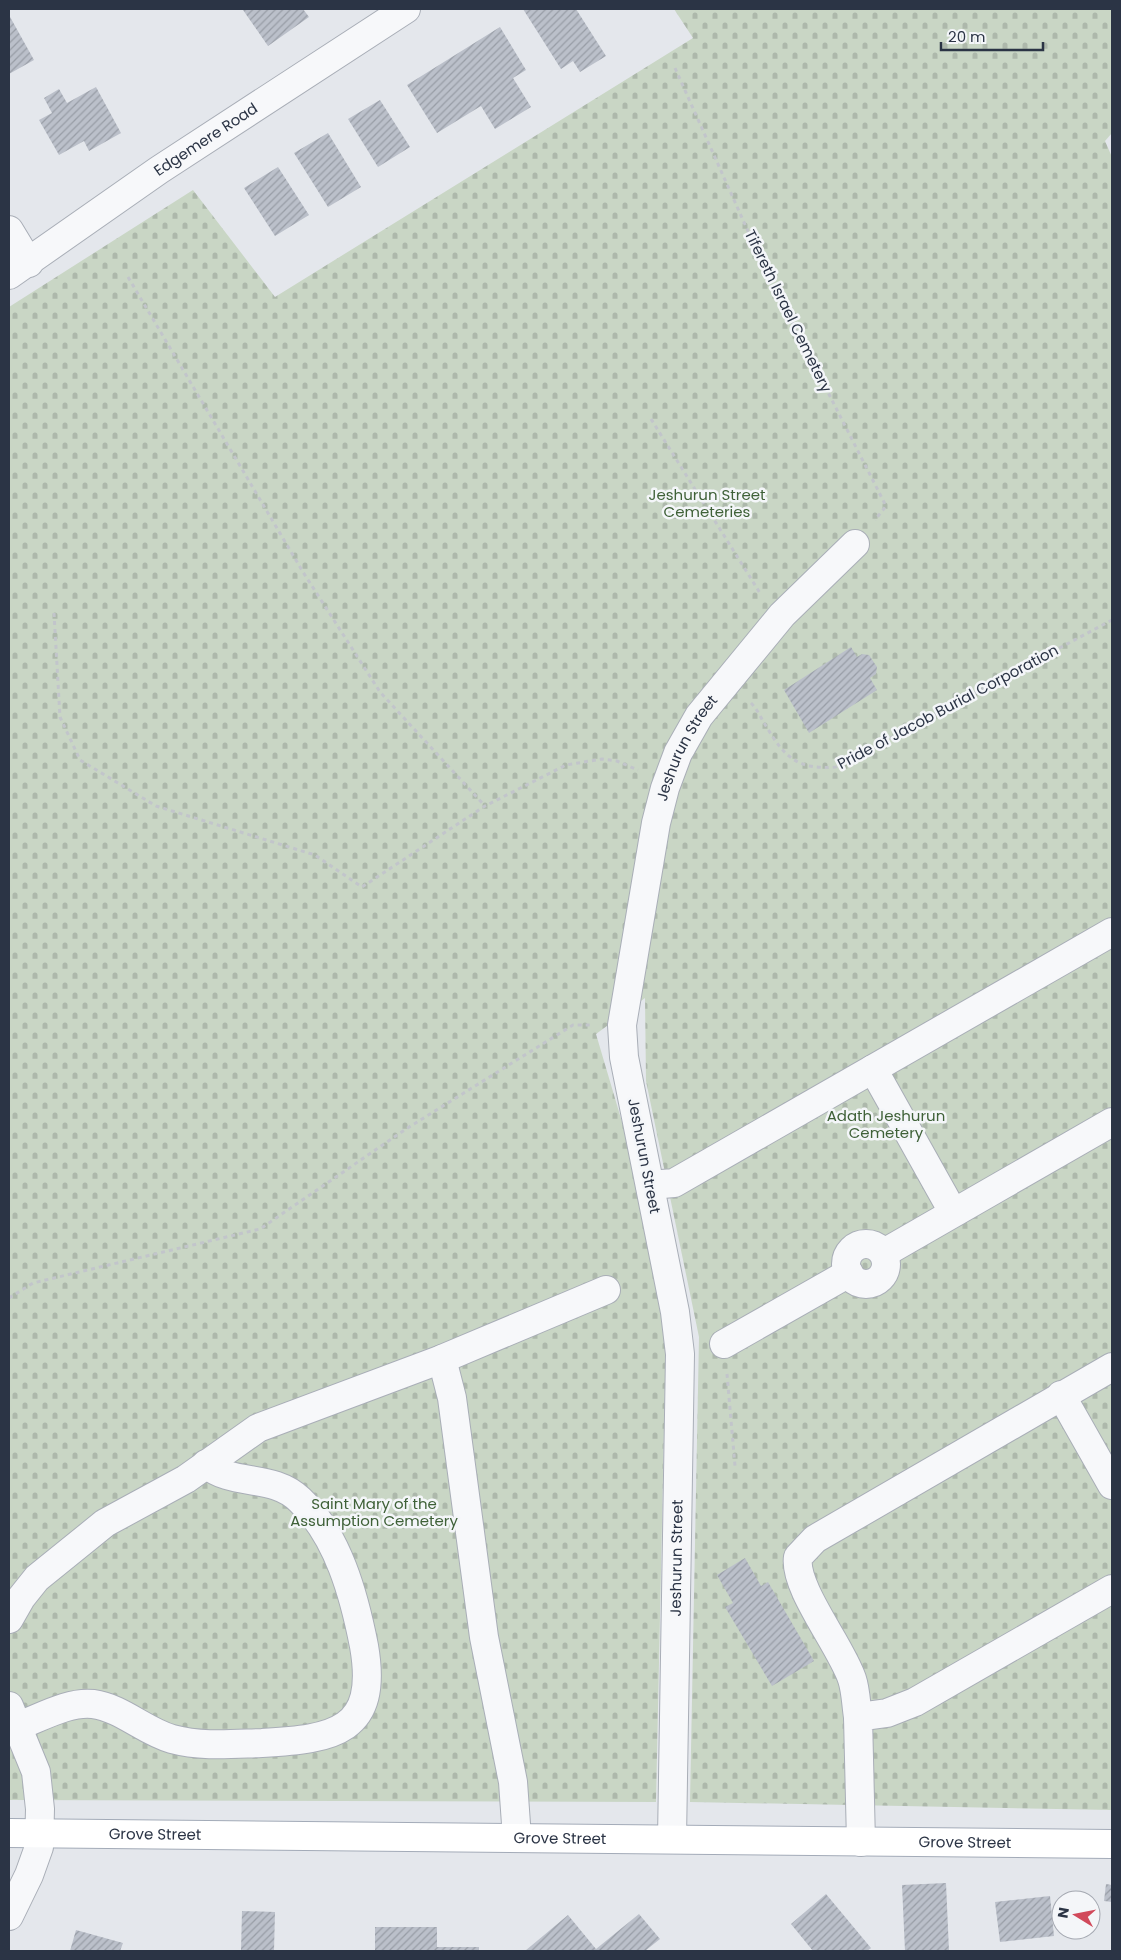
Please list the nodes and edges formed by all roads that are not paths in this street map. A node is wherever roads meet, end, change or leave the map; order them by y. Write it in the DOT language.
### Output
graph roads {
  1 [pos="406,9"];
  2 [pos="9,230"];
  3 [pos="19,269"];
  4 [pos="856,544"];
  5 [pos="1112,932"];
  6 [pos="873,1069"];
  7 [pos="1112,1122"];
  8 [pos="650,1185"];
  9 [pos="953,1212"];
  10 [pos="606,1290"];
  11 [pos="724,1344"];
  12 [pos="442,1359"];
  13 [pos="1112,1367"];
  14 [pos="1061,1395"];
  15 [pos="206,1464"];
  16 [pos="1112,1485"];
  17 [pos="1112,1589"];
  18 [pos="9,1619"];
  19 [pos="13,1716"];
  20 [pos="858,1718"];
  21 [pos="9,1833"];
  22 [pos="40,1833"];
  23 [pos="517,1838"];
  24 [pos="672,1839"];
  25 [pos="861,1842"];
  26 [pos="1112,1844"];
  27 [pos="9,1916"];
  1 -- 3 [label="street, Edgemere Road"];
  2 -- 3 [label="street"];
  4 -- 8 [label="street, Jeshurun Street"];
  5 -- 6 [label="street"];
  6 -- 8 [label="street"];
  6 -- 9 [label="street"];
  7 -- 9 [label="street"];
  8 -- 24 [label="street, Jeshurun Street"];
  9 -- 11 [label="street"];
  10 -- 12 [label="street"];
  12 -- 15 [label="street"];
  12 -- 23 [label="street"];
  13 -- 14 [label="street"];
  14 -- 16 [label="street"];
  14 -- 20 [label="street"];
  15 -- 18 [label="street"];
  15 -- 19 [label="street"];
  17 -- 20 [label="street"];
  19 -- 22 [label="street"];
  20 -- 25 [label="street"];
  21 -- 22 [label="main road, Grove Street"];
  22 -- 23 [label="main road, Grove Street"];
  22 -- 27 [label="street"];
  23 -- 24 [label="main road, Grove Street"];
  24 -- 25 [label="main road, Grove Street"];
  25 -- 26 [label="main road, Grove Street"];
}
